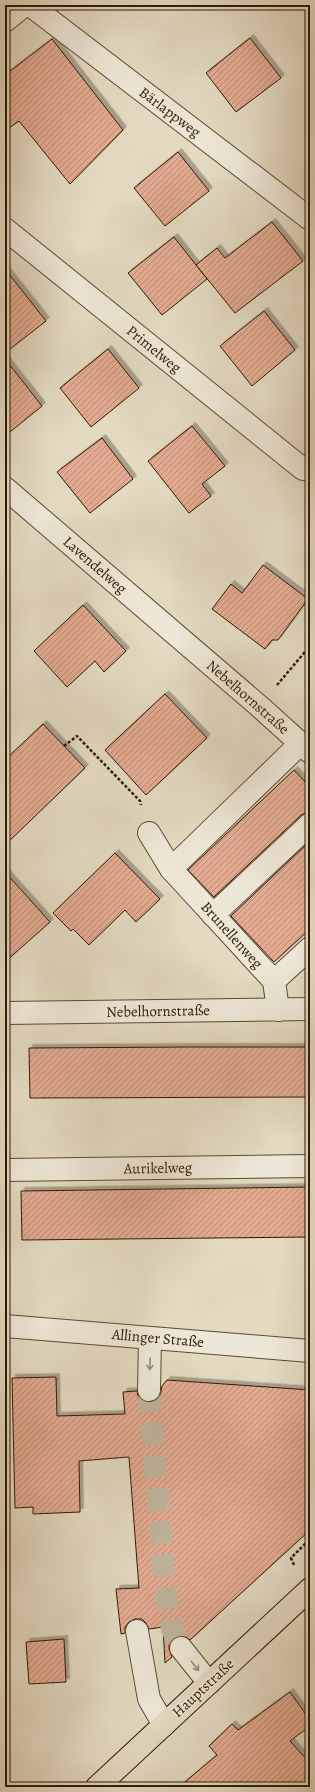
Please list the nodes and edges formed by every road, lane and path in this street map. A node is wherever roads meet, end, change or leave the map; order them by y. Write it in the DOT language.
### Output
graph roads {
  1 [pos="25,5"];
  2 [pos="30,5"];
  3 [pos="5,21"];
  4 [pos="310,219"];
  5 [pos="5,229"];
  6 [pos="303,469"];
  7 [pos="5,488"];
  8 [pos="185,642"];
  9 [pos="310,646"];
  10 [pos="259,706"];
  11 [pos="64,746"];
  12 [pos="306,748"];
  13 [pos="140,801"];
  14 [pos="310,824"];
  15 [pos="149,833"];
  16 [pos="171,869"];
  17 [pos="213,914"];
  18 [pos="310,948"];
  19 [pos="274,981"];
  20 [pos="310,1009"];
  21 [pos="278,1010"];
  22 [pos="5,1013"];
  23 [pos="310,1166"];
  24 [pos="5,1170"];
  25 [pos="5,1326"];
  26 [pos="150,1338"];
  27 [pos="310,1351"];
  28 [pos="149,1390"];
  29 [pos="310,1540"];
  30 [pos="303,1546"];
  31 [pos="310,1590"];
  32 [pos="137,1631"];
  33 [pos="181,1648"];
  34 [pos="209,1683"];
  35 [pos="164,1725"];
  36 [pos="97,1787"];
  1 -- 3 [label="street"];
  2 -- 4 [label="street, Bärlappweg"];
  5 -- 6 [label="street, Primelweg"];
  7 -- 8 [label="street, Lavendelweg"];
  8 -- 10 [label="street, Nebelhornstraße"];
  9 -- 10 [label="path"];
  10 -- 12 [label="street, Nebelhornstraße"];
  11 -- 13 [label="path"];
  12 -- 16 [label="street"];
  14 -- 17 [label="street"];
  15 -- 16 [label="street, Brunellenweg"];
  16 -- 17 [label="street, Brunellenweg"];
  17 -- 19 [label="street, Brunellenweg"];
  18 -- 19 [label="street"];
  19 -- 21 [label="street, Brunellenweg"];
  20 -- 21 [label="street, Nebelhornstraße"];
  21 -- 22 [label="street, Nebelhornstraße"];
  23 -- 24 [label="street, Aurikelweg"];
  25 -- 26 [label="street, Allinger Straße"];
  26 -- 27 [label="street, Allinger Straße"];
  26 -- 28 [label="street, one-way"];
  29 -- 30 [label="path"];
  31 -- 34 [label="main road, Hauptstraße"];
  32 -- 35 [label="street"];
  33 -- 34 [label="street, one-way"];
  34 -- 35 [label="main road, Hauptstraße"];
  35 -- 36 [label="main road, Hauptstraße"];
}
